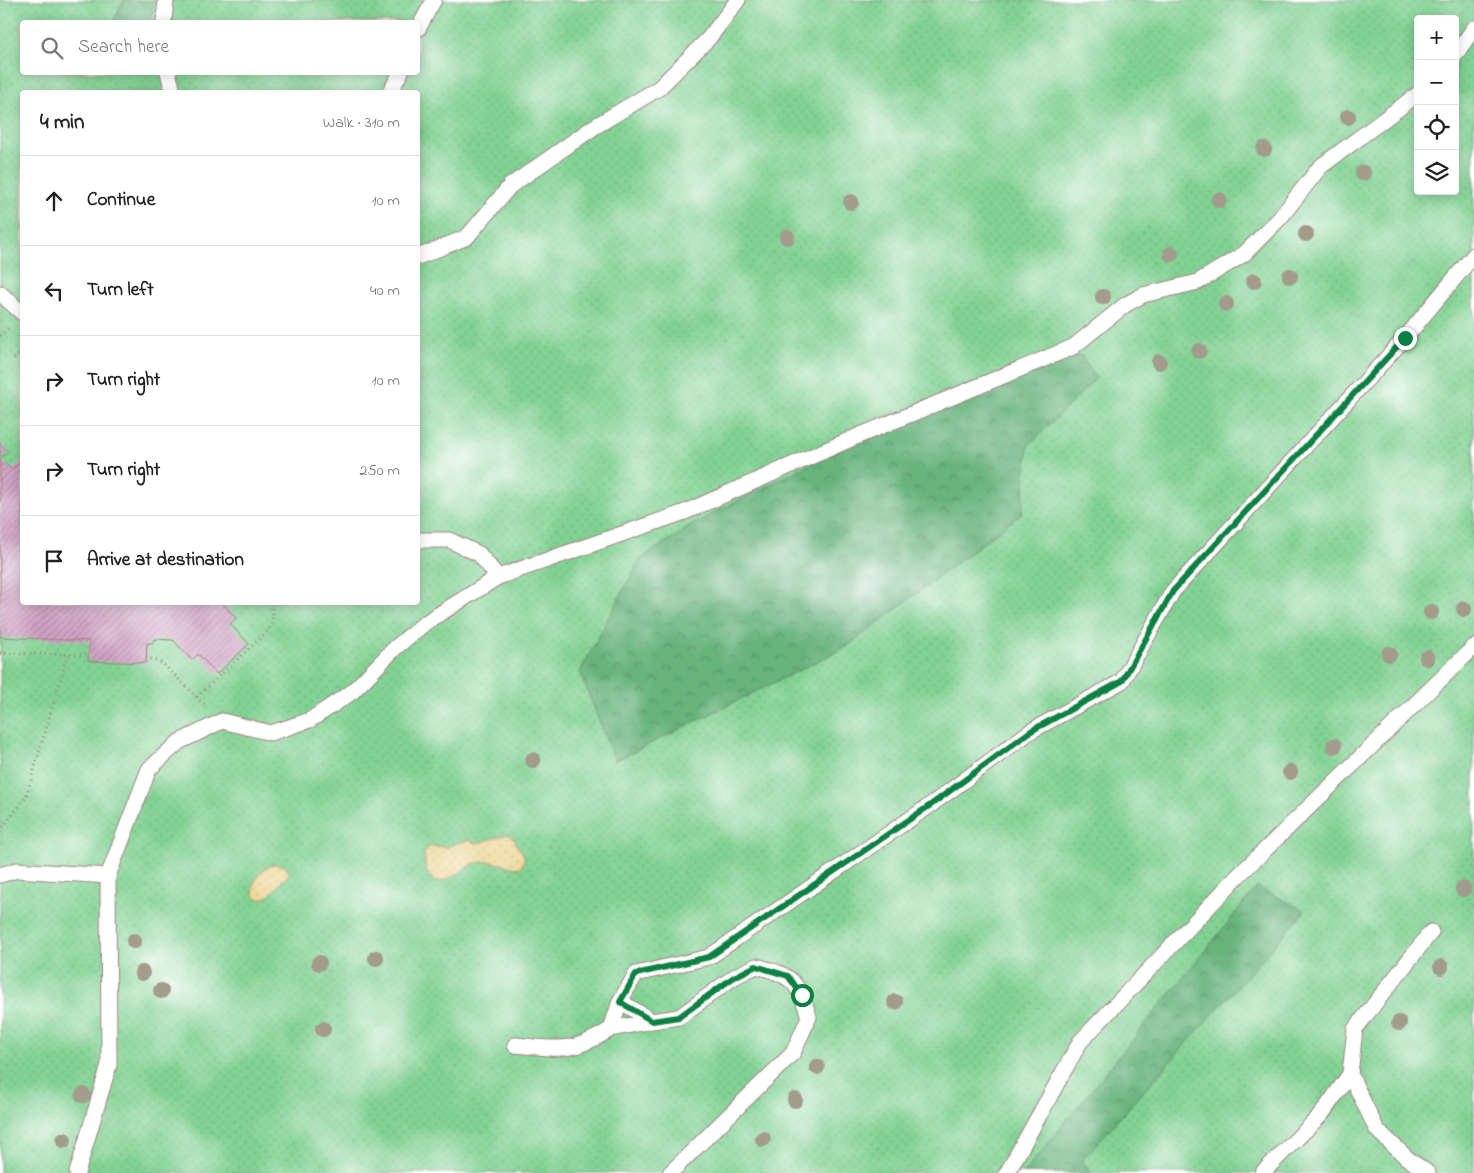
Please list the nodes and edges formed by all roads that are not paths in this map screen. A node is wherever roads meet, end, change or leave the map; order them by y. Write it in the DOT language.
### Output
graph roads {
  1 [pos="166,0"];
  2 [pos="434,0"];
  3 [pos="738,0"];
  4 [pos="164,20"];
  5 [pos="420,25"];
  6 [pos="1474,28"];
  7 [pos="1459,49"];
  8 [pos="169,75"];
  9 [pos="400,75"];
  10 [pos="172,90"];
  11 [pos="391,90"];
  12 [pos="1414,97"];
  13 [pos="1474,255"];
  14 [pos="420,257"];
  15 [pos="0,293"];
  16 [pos="20,311"];
  17 [pos="420,540"];
  18 [pos="498,577"];
  19 [pos="1474,647"];
  20 [pos="0,875"];
  21 [pos="108,876"];
  22 [pos="1431,932"];
  23 [pos="620,1002"];
  24 [pos="652,1021"];
  25 [pos="611,1029"];
  26 [pos="515,1045"];
  27 [pos="1350,1074"];
  28 [pos="78,1173"];
  29 [pos="670,1173"];
  30 [pos="1007,1173"];
  31 [pos="1262,1173"];
  32 [pos="1428,1173"];
  1 -- 4 [label="lane"];
  2 -- 5 [label="lane"];
  3 -- 14 [label="lane"];
  6 -- 7 [label="lane"];
  8 -- 10 [label="lane"];
  9 -- 11 [label="lane"];
  12 -- 18 [label="lane"];
  13 -- 23 [label="lane"];
  15 -- 16 [label="lane"];
  17 -- 18 [label="lane"];
  18 -- 21 [label="lane"];
  19 -- 30 [label="lane"];
  20 -- 21 [label="lane"];
  21 -- 28 [label="lane"];
  22 -- 27 [label="lane"];
  23 -- 24 [label="lane"];
  23 -- 25 [label="lane"];
  24 -- 25 [label="lane"];
  24 -- 29 [label="lane"];
  25 -- 26 [label="lane"];
  27 -- 31 [label="lane"];
  27 -- 32 [label="lane"];
}
